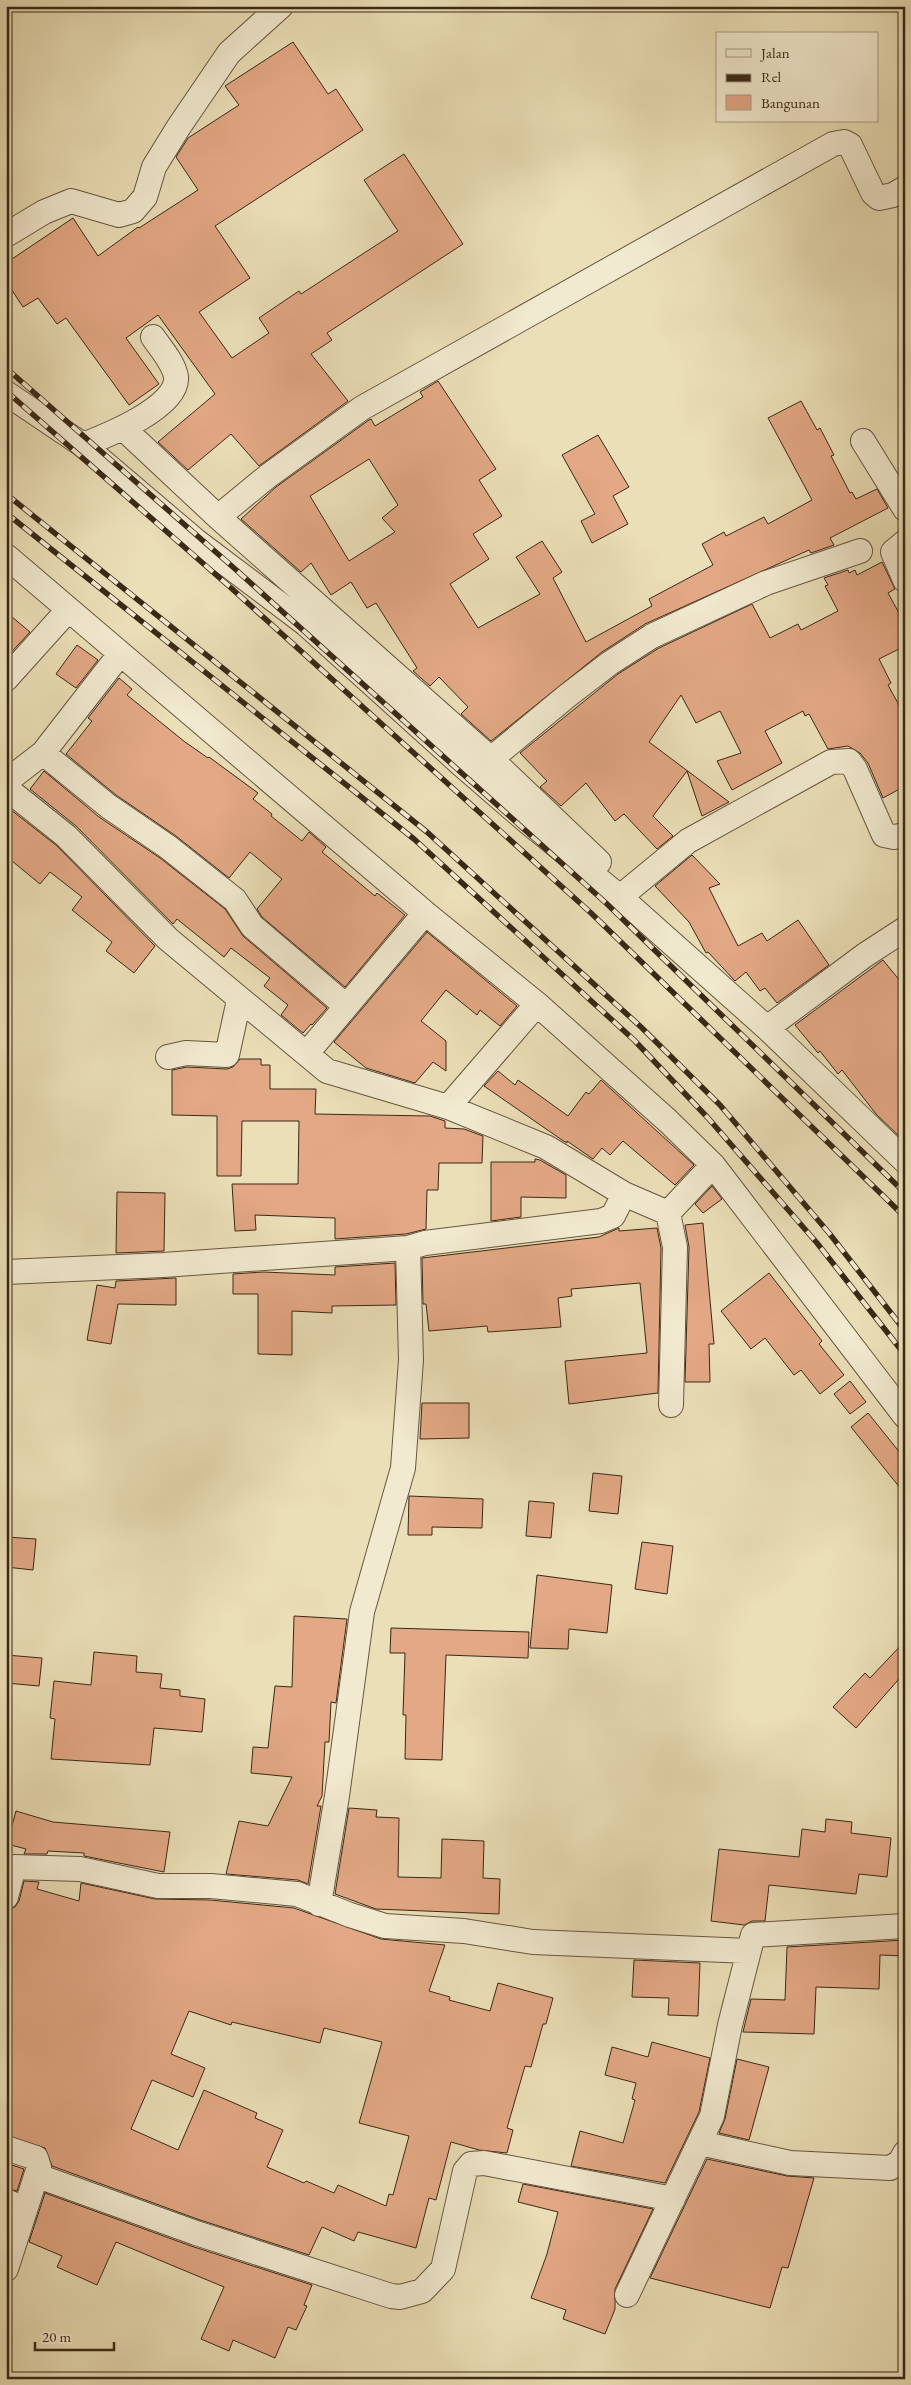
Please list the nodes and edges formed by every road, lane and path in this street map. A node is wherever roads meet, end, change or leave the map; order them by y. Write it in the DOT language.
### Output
graph roads {
  1 [pos="282,6"];
  2 [pos="905,188"];
  3 [pos="6,235"];
  4 [pos="153,337"];
  5 [pos="6,393"];
  6 [pos="124,429"];
  7 [pos="862,441"];
  8 [pos="83,445"];
  9 [pos="905,509"];
  10 [pos="218,518"];
  11 [pos="905,542"];
  12 [pos="860,551"];
  13 [pos="6,556"];
  14 [pos="905,580"];
  15 [pos="68,610"];
  16 [pos="120,654"];
  17 [pos="6,679"];
  18 [pos="43,753"];
  19 [pos="491,759"];
  20 [pos="8,782"];
  21 [pos="905,835"];
  22 [pos="625,894"];
  23 [pos="426,913"];
  24 [pos="905,929"];
  25 [pos="239,1000"];
  26 [pos="537,1004"];
  27 [pos="346,1006"];
  28 [pos="767,1028"];
  29 [pos="307,1053"];
  30 [pos="168,1057"];
  31 [pos="448,1107"];
  32 [pos="905,1161"];
  33 [pos="713,1165"];
  34 [pos="624,1194"];
  35 [pos="668,1213"];
  36 [pos="408,1248"];
  37 [pos="6,1272"];
  38 [pos="671,1405"];
  39 [pos="905,1416"];
  40 [pos="6,1897"];
  41 [pos="320,1904"];
  42 [pos="905,1926"];
  43 [pos="749,1951"];
  44 [pos="700,2143"];
  45 [pos="6,2148"];
  46 [pos="905,2153"];
  47 [pos="38,2176"];
  48 [pos="673,2199"];
  49 [pos="16,2205"];
  50 [pos="6,2269"];
  51 [pos="627,2295"];
  1 -- 3 [label="street"];
  2 -- 10 [label="street"];
  4 -- 6 [label="street"];
  5 -- 8 [label="street"];
  6 -- 8 [label="street"];
  6 -- 10 [label="street"];
  7 -- 9 [label="street"];
  8 -- 22 [label="street"];
  10 -- 19 [label="street"];
  11 -- 14 [label="street"];
  12 -- 19 [label="street"];
  13 -- 15 [label="street"];
  15 -- 16 [label="street"];
  15 -- 17 [label="street"];
  16 -- 18 [label="street"];
  16 -- 23 [label="street"];
  18 -- 20 [label="street"];
  18 -- 27 [label="street"];
  19 -- 22 [label="street"];
  20 -- 25 [label="street"];
  21 -- 22 [label="street"];
  22 -- 28 [label="street"];
  23 -- 26 [label="street"];
  23 -- 27 [label="street"];
  24 -- 28 [label="street"];
  25 -- 29 [label="street"];
  25 -- 30 [label="street"];
  26 -- 31 [label="street"];
  26 -- 33 [label="street"];
  27 -- 29 [label="street"];
  28 -- 32 [label="street"];
  29 -- 31 [label="street"];
  31 -- 34 [label="street"];
  33 -- 35 [label="street"];
  33 -- 39 [label="street"];
  34 -- 35 [label="street"];
  34 -- 36 [label="street"];
  35 -- 38 [label="street"];
  36 -- 37 [label="street"];
  36 -- 41 [label="street"];
  40 -- 41 [label="street"];
  41 -- 43 [label="street"];
  42 -- 43 [label="street"];
  43 -- 44 [label="street"];
  44 -- 46 [label="street"];
  44 -- 48 [label="street"];
  45 -- 47 [label="street"];
  47 -- 48 [label="street"];
  47 -- 49 [label="street"];
  48 -- 51 [label="street"];
  49 -- 50 [label="street"];
}
